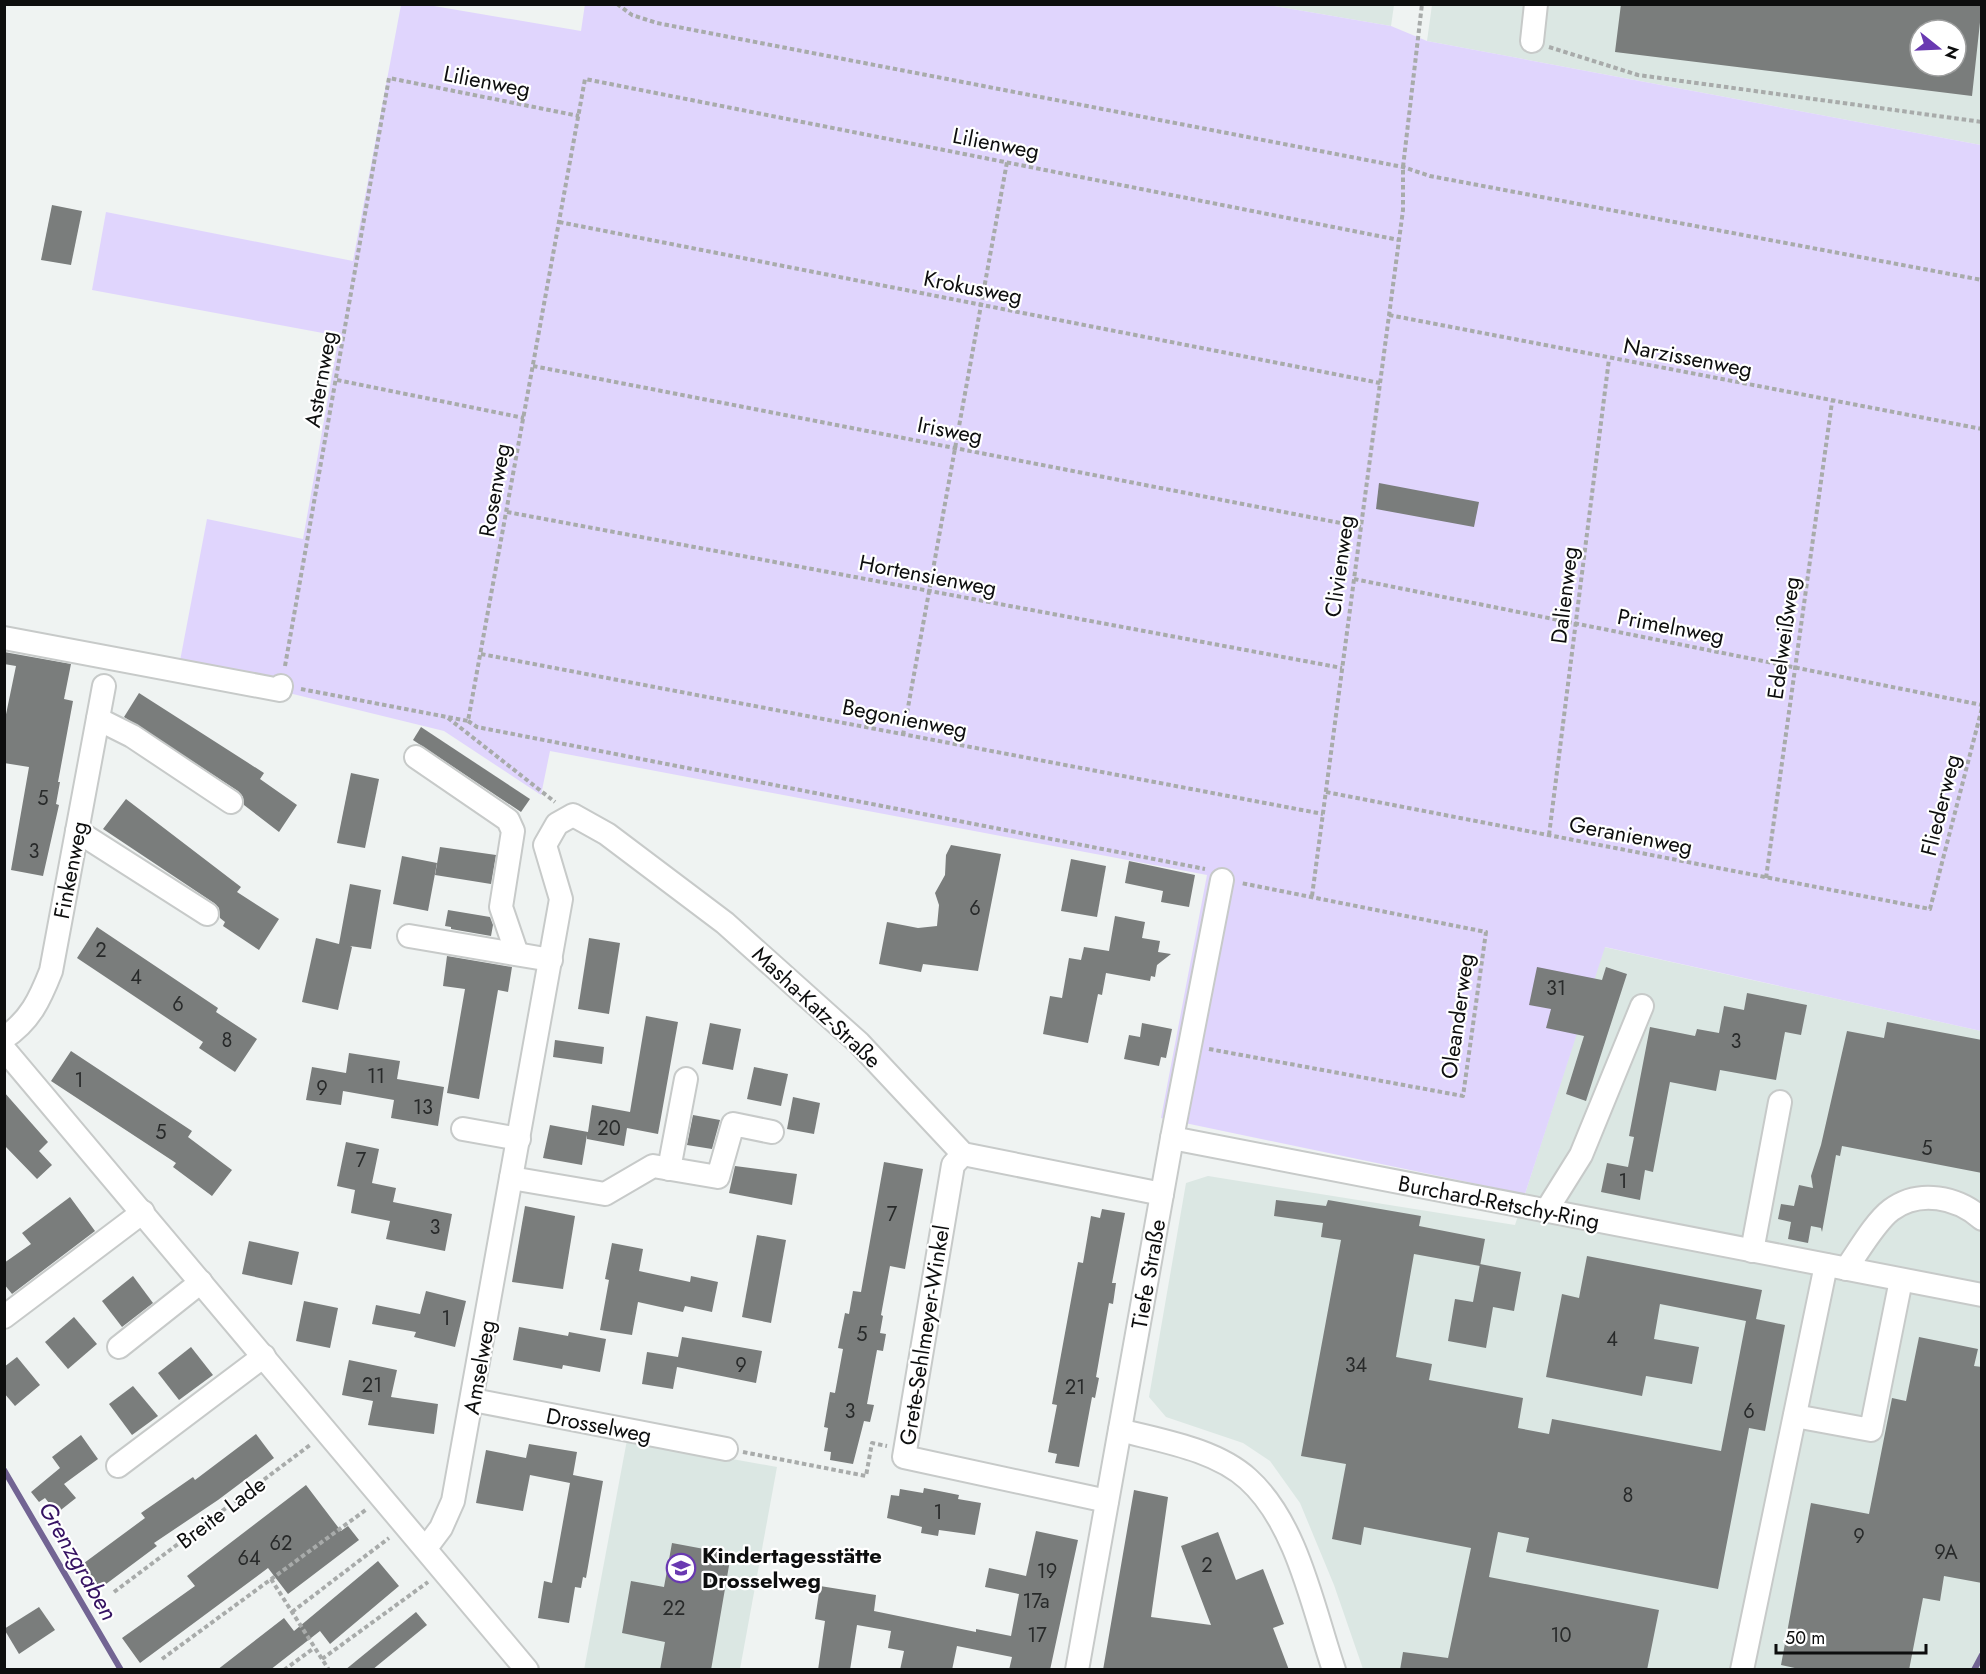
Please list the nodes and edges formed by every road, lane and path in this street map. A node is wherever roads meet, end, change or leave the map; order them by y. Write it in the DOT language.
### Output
graph roads {
  1 [pos="617,4"];
  2 [pos="1422,4"];
  3 [pos="1536,4"];
  4 [pos="1532,41"];
  5 [pos="389,78"];
  6 [pos="585,79"];
  7 [pos="579,116"];
  8 [pos="1982,122"];
  9 [pos="1007,162"];
  10 [pos="1403,167"];
  11 [pos="559,222"];
  12 [pos="1399,240"];
  13 [pos="1982,280"];
  14 [pos="982,306"];
  15 [pos="1389,315"];
  16 [pos="1609,359"];
  17 [pos="533,366"];
  18 [pos="337,380"];
  19 [pos="1380,383"];
  20 [pos="1832,402"];
  21 [pos="524,418"];
  22 [pos="1982,429"];
  23 [pos="955,448"];
  24 [pos="507,512"];
  25 [pos="1361,527"];
  26 [pos="1354,579"];
  27 [pos="928,592"];
  28 [pos="1578,624"];
  29 [pos="4,638"];
  30 [pos="480,654"];
  31 [pos="1342,668"];
  32 [pos="1796,668"];
  33 [pos="104,686"];
  34 [pos="281,686"];
  35 [pos="1982,706"];
  36 [pos="445,716"];
  37 [pos="98,719"];
  38 [pos="468,721"];
  39 [pos="903,735"];
  40 [pos="416,757"];
  41 [pos="1326,792"];
  42 [pos="231,802"];
  43 [pos="1323,814"];
  44 [pos="573,815"];
  45 [pos="77,831"];
  46 [pos="1548,835"];
  47 [pos="1766,878"];
  48 [pos="1222,880"];
  49 [pos="1312,896"];
  50 [pos="1930,909"];
  51 [pos="207,914"];
  52 [pos="409,936"];
  53 [pos="517,954"];
  54 [pos="551,960"];
  55 [pos="1642,1006"];
  56 [pos="4,1038"];
  57 [pos="1190,1045"];
  58 [pos="4,1049"];
  59 [pos="686,1079"];
  60 [pos="1780,1102"];
  61 [pos="463,1129"];
  62 [pos="772,1132"];
  63 [pos="1172,1138"];
  64 [pos="519,1139"];
  65 [pos="963,1154"];
  66 [pos="669,1169"];
  67 [pos="512,1178"];
  68 [pos="1162,1194"];
  69 [pos="1546,1211"];
  70 [pos="143,1212"];
  71 [pos="1982,1219"];
  72 [pos="1752,1251"];
  73 [pos="1836,1267"];
  74 [pos="1901,1280"];
  75 [pos="201,1282"];
  76 [pos="1982,1295"];
  77 [pos="4,1317"];
  78 [pos="118,1347"];
  79 [pos="264,1356"];
  80 [pos="473,1400"];
  81 [pos="1795,1416"];
  82 [pos="1120,1430"];
  83 [pos="328,1431"];
  84 [pos="726,1449"];
  85 [pos="905,1450"];
  86 [pos="118,1466"];
  87 [pos="383,1497"];
  88 [pos="1107,1501"];
  89 [pos="407,1524"];
  90 [pos="426,1548"];
  91 [pos="445,1570"];
  92 [pos="271,1579"];
  93 [pos="114,1592"];
  94 [pos="292,1612"];
  95 [pos="314,1648"];
  96 [pos="162,1659"];
  97 [pos="322,1659"];
  98 [pos="284,1670"];
  99 [pos="329,1670"];
  100 [pos="527,1670"];
  101 [pos="1077,1670"];
  102 [pos="1334,1670"];
  103 [pos="1742,1670"];
  1 -- 10 [label="path"];
  2 -- 10 [label="path, Clivienweg"];
  3 -- 4 [label="street"];
  4 -- 8 [label="path"];
  5 -- 7 [label="path, Lilienweg"];
  5 -- 18 [label="path, Asternweg"];
  6 -- 7 [label="path, Rosenweg"];
  6 -- 9 [label="path, Lilienweg"];
  7 -- 11 [label="path, Rosenweg"];
  9 -- 12 [label="path, Lilienweg"];
  9 -- 14 [label="path"];
  10 -- 12 [label="path, Clivienweg"];
  10 -- 13 [label="path"];
  11 -- 14 [label="path, Krokusweg"];
  11 -- 17 [label="path, Rosenweg"];
  12 -- 15 [label="path, Clivienweg"];
  14 -- 19 [label="path, Krokusweg"];
  14 -- 23 [label="path"];
  15 -- 16 [label="path, Narzissenweg"];
  15 -- 19 [label="path, Clivienweg"];
  16 -- 20 [label="path, Narzissenweg"];
  16 -- 28 [label="path, Dalienweg"];
  17 -- 21 [label="path, Rosenweg"];
  17 -- 23 [label="path, Irisweg"];
  18 -- 21 [label="path"];
  18 -- 34 [label="path, Asternweg"];
  19 -- 25 [label="path, Clivienweg"];
  20 -- 22 [label="path, Narzissenweg"];
  20 -- 32 [label="path, Edelweißweg"];
  21 -- 24 [label="path, Rosenweg"];
  23 -- 25 [label="path, Irisweg"];
  23 -- 27 [label="path"];
  24 -- 27 [label="path, Hortensienweg"];
  24 -- 30 [label="path, Rosenweg"];
  25 -- 26 [label="path, Clivienweg"];
  26 -- 28 [label="path, Primelnweg"];
  26 -- 31 [label="path, Clivienweg"];
  27 -- 31 [label="path, Hortensienweg"];
  27 -- 39 [label="path"];
  28 -- 32 [label="path, Primelnweg"];
  28 -- 46 [label="path, Dalienweg"];
  29 -- 34 [label="street"];
  30 -- 38 [label="path, Rosenweg"];
  30 -- 39 [label="path, Begonienweg"];
  31 -- 41 [label="path, Clivienweg"];
  32 -- 35 [label="path, Primelnweg"];
  32 -- 47 [label="path, Edelweißweg"];
  33 -- 37 [label="street, Finkenweg"];
  34 -- 36 [label="path"];
  35 -- 50 [label="path, Fliederweg"];
  36 -- 38 [label="path"];
  36 -- 44 [label="path"];
  37 -- 42 [label="street"];
  37 -- 45 [label="street, Finkenweg"];
  38 -- 48 [label="path, Oleanderweg"];
  39 -- 43 [label="path, Begonienweg"];
  40 -- 53 [label="street"];
  41 -- 43 [label="path, Clivienweg"];
  41 -- 46 [label="path, Geranienweg"];
  43 -- 49 [label="path, Clivienweg"];
  44 -- 54 [label="street, Amselweg"];
  44 -- 65 [label="street, Masha-Katz-Straße"];
  45 -- 51 [label="street"];
  45 -- 56 [label="street, Finkenweg"];
  46 -- 47 [label="path, Geranienweg"];
  47 -- 50 [label="path, Geranienweg"];
  48 -- 49 [label="path, Oleanderweg"];
  48 -- 57 [label="street, Tiefe Straße"];
  49 -- 57 [label="path, Oleanderweg"];
  52 -- 53 [label="street"];
  53 -- 54 [label="street"];
  54 -- 64 [label="street, Amselweg"];
  55 -- 69 [label="street"];
  57 -- 63 [label="street, Tiefe Straße"];
  58 -- 70 [label="street"];
  59 -- 66 [label="street"];
  60 -- 72 [label="street"];
  61 -- 64 [label="street"];
  62 -- 66 [label="street"];
  63 -- 68 [label="street, Tiefe Straße"];
  63 -- 69 [label="street, Burchard-Retschy-Ring"];
  64 -- 67 [label="street, Amselweg"];
  65 -- 68 [label="street"];
  65 -- 85 [label="street, Grete-Sehlmeyer-Winkel"];
  66 -- 67 [label="street"];
  67 -- 80 [label="street, Amselweg"];
  68 -- 82 [label="street, Tiefe Straße"];
  69 -- 72 [label="street, Burchard-Retschy-Ring"];
  70 -- 75 [label="street"];
  70 -- 77 [label="street"];
  71 -- 73 [label="street"];
  72 -- 73 [label="street, Burchard-Retschy-Ring"];
  73 -- 74 [label="street, Burchard-Retschy-Ring"];
  73 -- 81 [label="street"];
  74 -- 76 [label="street, Burchard-Retschy-Ring"];
  74 -- 81 [label="street"];
  75 -- 78 [label="street"];
  75 -- 79 [label="street"];
  79 -- 83 [label="street"];
  79 -- 86 [label="street"];
  80 -- 84 [label="street, Drosselweg"];
  80 -- 90 [label="street, Amselweg"];
  81 -- 103 [label="street"];
  82 -- 88 [label="street, Tiefe Straße"];
  82 -- 102 [label="street"];
  83 -- 87 [label="street"];
  83 -- 93 [label="path, Breite Lade"];
  84 -- 85 [label="path"];
  85 -- 88 [label="street, Grete-Sehlmeyer-Winkel"];
  87 -- 89 [label="street"];
  87 -- 92 [label="path"];
  88 -- 101 [label="street, Tiefe Straße"];
  89 -- 90 [label="street"];
  89 -- 94 [label="path"];
  90 -- 91 [label="street"];
  91 -- 97 [label="path"];
  91 -- 100 [label="street"];
  92 -- 94 [label="path"];
  92 -- 96 [label="path"];
  94 -- 95 [label="path"];
  95 -- 97 [label="path"];
  95 -- 98 [label="path"];
  97 -- 99 [label="path"];
}
